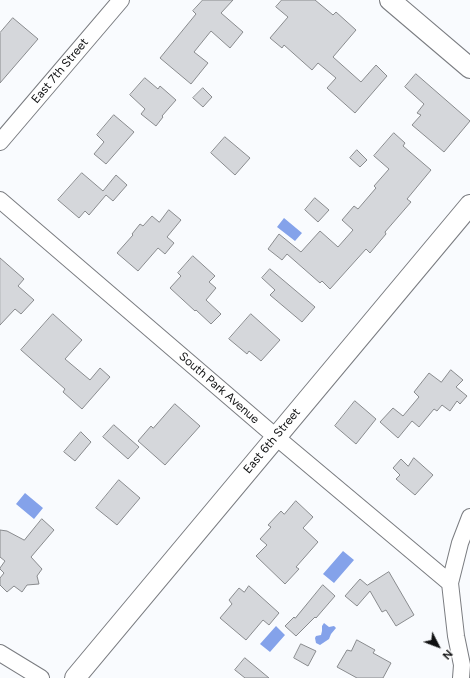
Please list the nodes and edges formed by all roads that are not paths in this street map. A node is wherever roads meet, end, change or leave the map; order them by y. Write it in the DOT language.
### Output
graph roads {
  1 [pos="121,0"];
  2 [pos="390,0"];
  3 [pos="470,68"];
  4 [pos="0,142"];
  5 [pos="0,200"];
  6 [pos="470,205"];
  7 [pos="276,437"];
  8 [pos="470,517"];
  9 [pos="450,583"];
  10 [pos="0,653"];
  11 [pos="464,671"];
  12 [pos="41,678"];
  13 [pos="75,678"];
  1 -- 4 [label="street, East 7th Street"];
  2 -- 3 [label="street"];
  5 -- 7 [label="street, South Park Avenue"];
  6 -- 7 [label="street, East 6th Street"];
  7 -- 9 [label="street, South Park Avenue"];
  7 -- 13 [label="street, East 6th Street"];
  8 -- 9 [label="street"];
  9 -- 11 [label="street"];
  10 -- 12 [label="street"];
}
